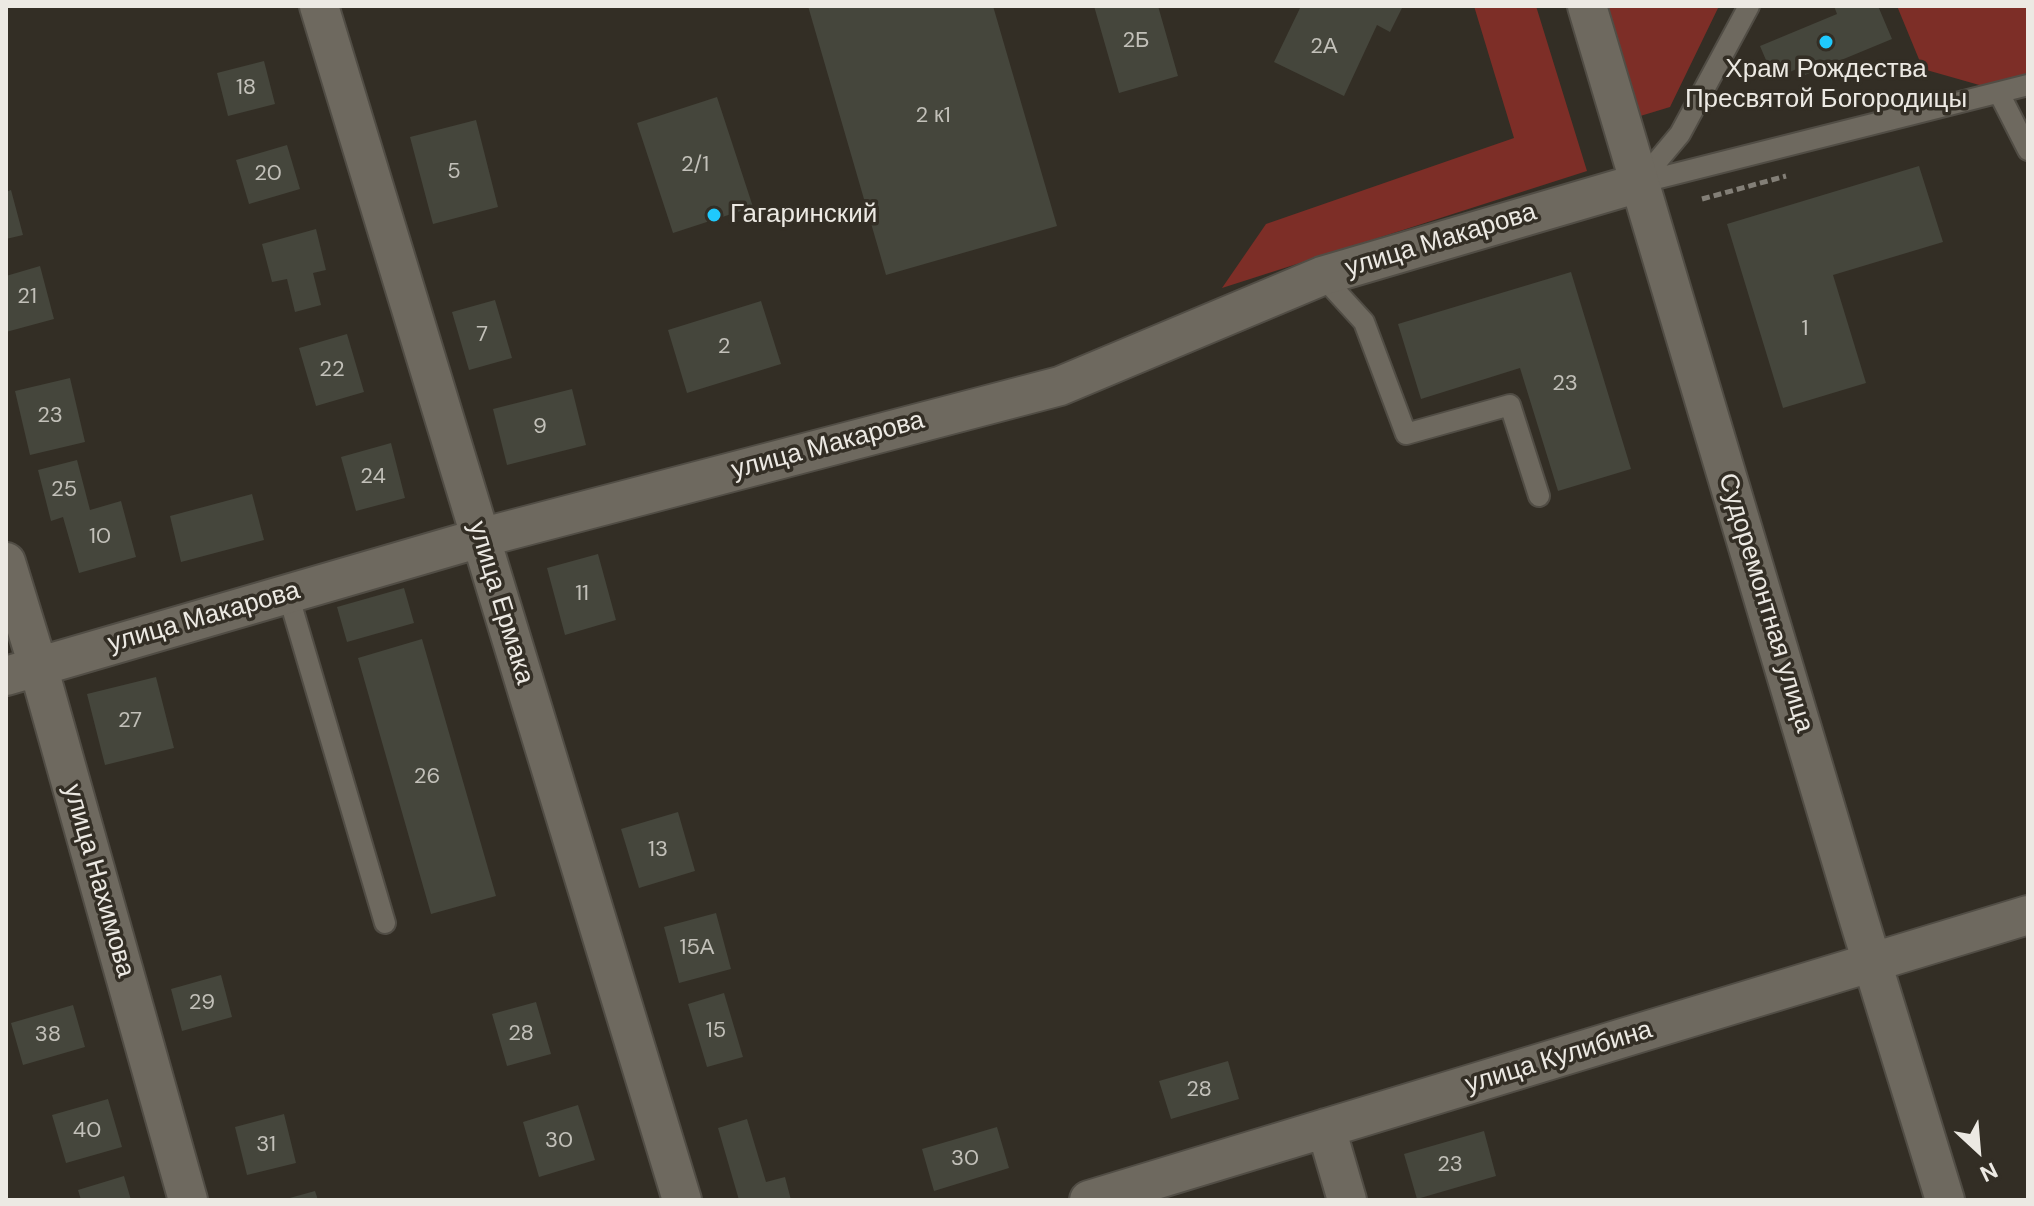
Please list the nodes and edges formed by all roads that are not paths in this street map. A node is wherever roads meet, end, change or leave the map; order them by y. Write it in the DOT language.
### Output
graph roads {
  1 [pos="319,6"];
  2 [pos="1587,6"];
  3 [pos="1749,6"];
  4 [pos="2028,85"];
  5 [pos="1999,93"];
  6 [pos="2028,150"];
  7 [pos="1639,183"];
  8 [pos="1322,276"];
  9 [pos="1539,496"];
  10 [pos="480,538"];
  11 [pos="6,562"];
  12 [pos="288,594"];
  13 [pos="22,671"];
  14 [pos="2028,915"];
  15 [pos="385,923"];
  16 [pos="1872,963"];
  17 [pos="1326,1128"];
  18 [pos="188,1200"];
  19 [pos="682,1200"];
  20 [pos="1089,1200"];
  21 [pos="1347,1200"];
  22 [pos="1945,1200"];
  1 -- 10 [label="street, улица Ермака"];
  2 -- 7 [label="street, Судоремонтная улица"];
  3 -- 7 [label="lane"];
  4 -- 5 [label="lane"];
  5 -- 6 [label="lane"];
  5 -- 7 [label="lane"];
  7 -- 8 [label="street, улица Макарова"];
  7 -- 16 [label="street, Судоремонтная улица"];
  8 -- 9 [label="lane"];
  8 -- 10 [label="street, улица Макарова"];
  10 -- 12 [label="street, улица Макарова"];
  10 -- 19 [label="street, улица Ермака"];
  11 -- 13 [label="street, улица Нахимова"];
  12 -- 13 [label="street, улица Макарова"];
  12 -- 15 [label="lane"];
  13 -- 18 [label="street, улица Нахимова"];
  14 -- 16 [label="street, улица Кулибина"];
  16 -- 17 [label="street, улица Кулибина"];
  16 -- 22 [label="street, Судоремонтная улица"];
  17 -- 20 [label="street, улица Кулибина"];
  17 -- 21 [label="street"];
}
